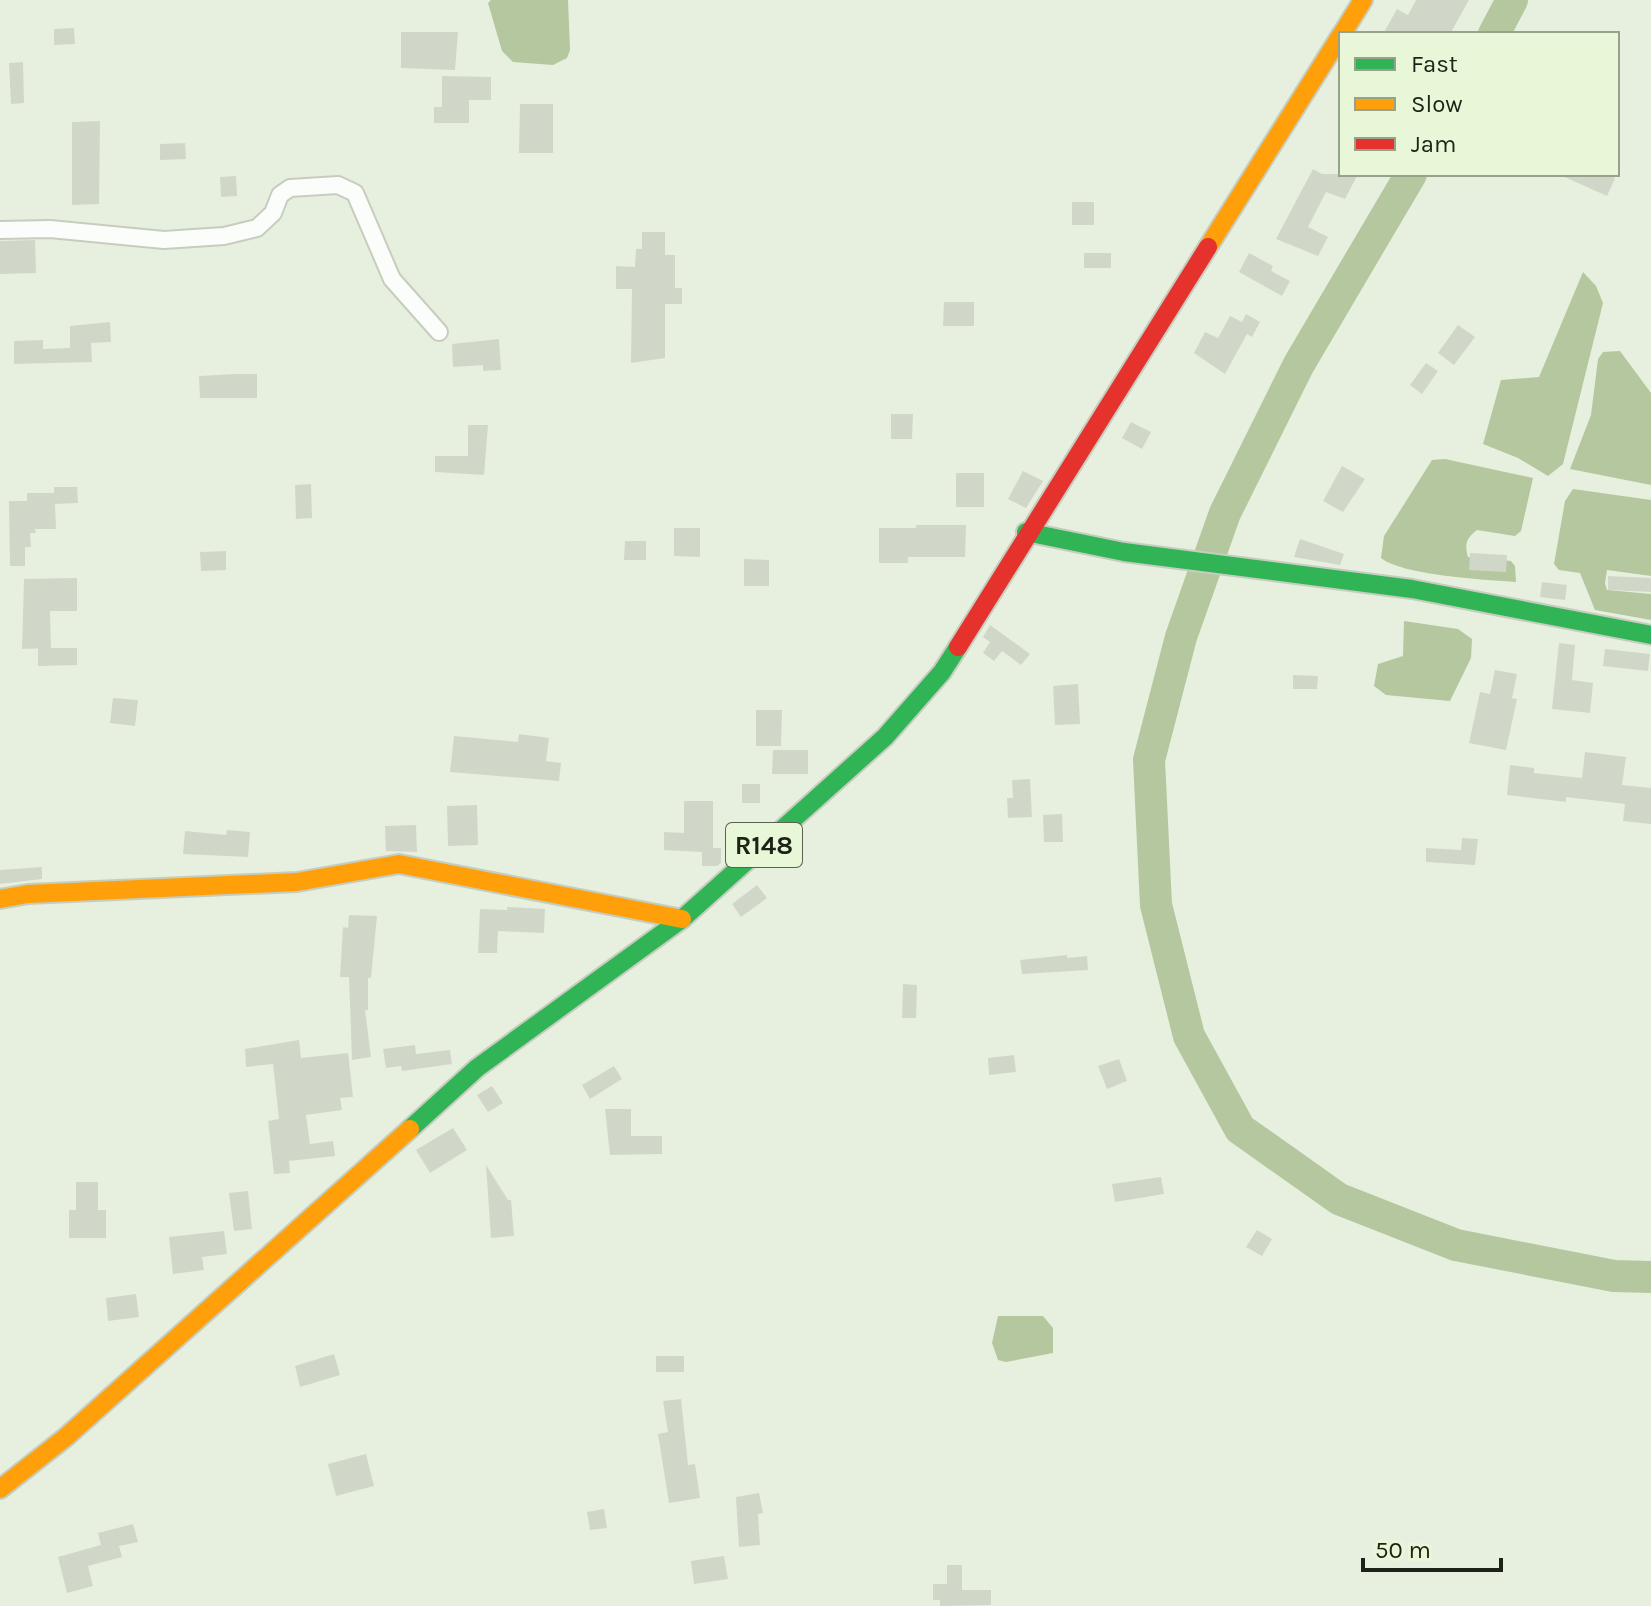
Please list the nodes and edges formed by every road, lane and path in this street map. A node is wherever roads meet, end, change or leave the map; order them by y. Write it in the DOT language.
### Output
graph roads {
  1 [pos="1363,0"];
  2 [pos="1343,32"];
  3 [pos="1339,38"];
  4 [pos="0,230"];
  5 [pos="439,332"];
  6 [pos="1026,532"];
  7 [pos="1651,635"];
  8 [pos="0,899"];
  9 [pos="682,919"];
  10 [pos="0,1489"];
  1 -- 2 [label="main road, R148"];
  3 -- 6 [label="main road, R148"];
  4 -- 5 [label="street"];
  6 -- 7 [label="main road"];
  6 -- 9 [label="main road, R148"];
  8 -- 9 [label="main road"];
  9 -- 10 [label="main road, R148"];
}
